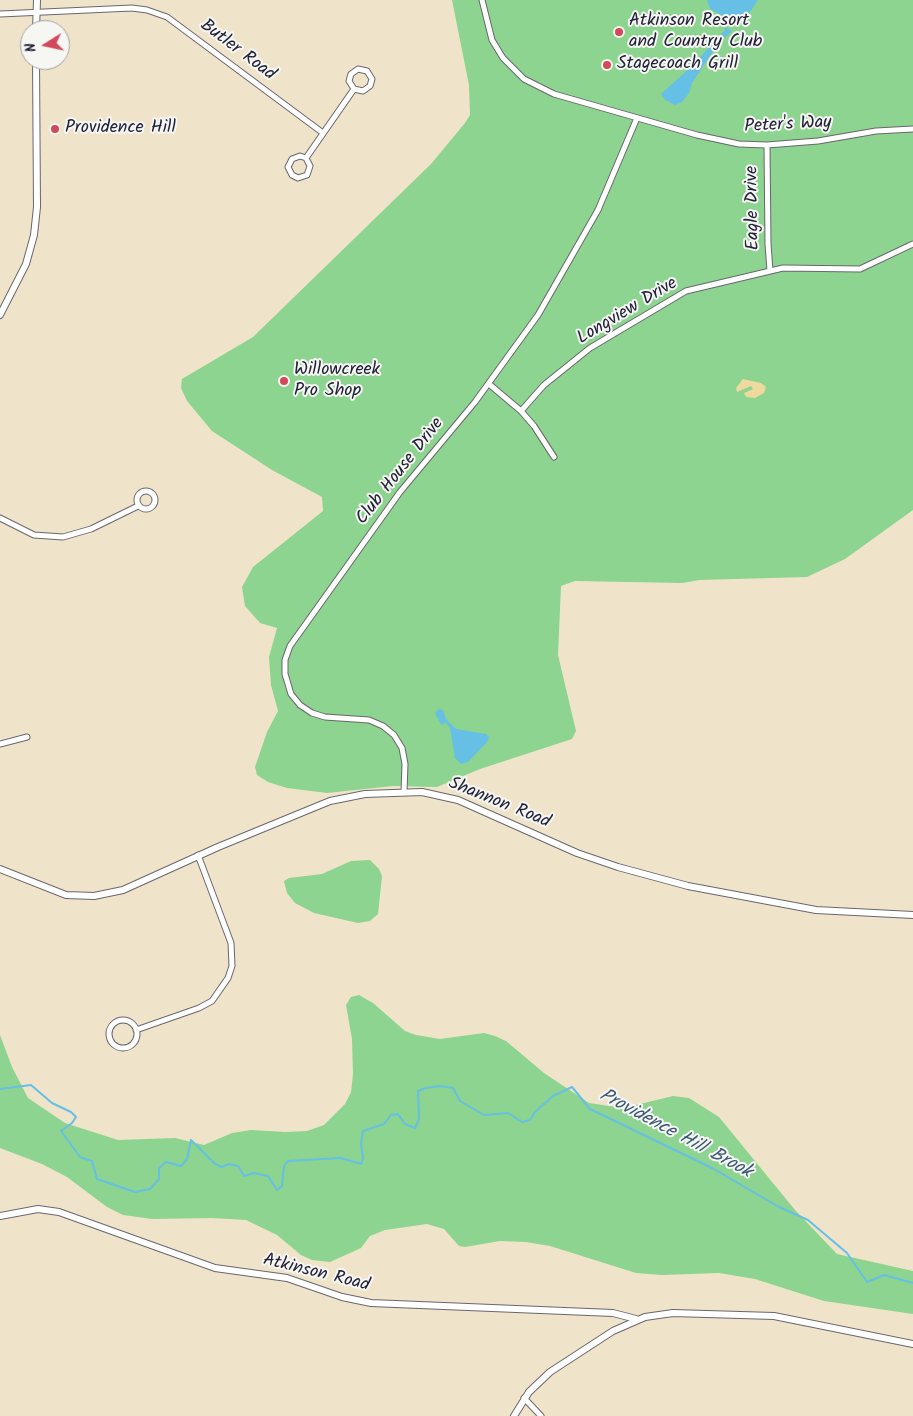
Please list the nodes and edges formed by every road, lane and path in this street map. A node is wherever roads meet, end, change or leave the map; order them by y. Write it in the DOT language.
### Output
graph roads {
  1 [pos="37,0"];
  2 [pos="482,0"];
  3 [pos="36,12"];
  4 [pos="0,14"];
  5 [pos="36,20"];
  6 [pos="36,70"];
  7 [pos="354,89"];
  8 [pos="637,118"];
  9 [pos="913,129"];
  10 [pos="323,134"];
  11 [pos="767,145"];
  12 [pos="306,158"];
  13 [pos="913,244"];
  14 [pos="770,271"];
  15 [pos="0,315"];
  16 [pos="489,384"];
  17 [pos="521,411"];
  18 [pos="554,457"];
  19 [pos="138,506"];
  20 [pos="0,518"];
  21 [pos="27,737"];
  22 [pos="0,744"];
  23 [pos="404,792"];
  24 [pos="198,855"];
  25 [pos="0,869"];
  26 [pos="913,915"];
  27 [pos="136,1030"];
  28 [pos="0,1216"];
  29 [pos="636,1319"];
  30 [pos="913,1344"];
  31 [pos="524,1398"];
  32 [pos="514,1416"];
  33 [pos="542,1416"];
  1 -- 3 [label="street"];
  2 -- 8 [label="street, Peter's Way"];
  3 -- 4 [label="street, Butler Road"];
  3 -- 5 [label="street"];
  3 -- 10 [label="street, Butler Road"];
  6 -- 15 [label="street"];
  7 -- 7 [label="street"];
  7 -- 10 [label="street"];
  8 -- 11 [label="street, Peter's Way"];
  8 -- 16 [label="street, Club House Drive"];
  9 -- 11 [label="street, Peter's Way"];
  10 -- 12 [label="street"];
  11 -- 14 [label="street, Eagle Drive"];
  12 -- 12 [label="street"];
  13 -- 14 [label="street, Longview Drive"];
  14 -- 17 [label="street, Longview Drive"];
  16 -- 17 [label="street"];
  16 -- 23 [label="street, Club House Drive"];
  17 -- 18 [label="street"];
  19 -- 20 [label="street"];
  21 -- 22 [label="street"];
  23 -- 24 [label="street, Shannon Road"];
  23 -- 26 [label="street, Shannon Road"];
  24 -- 25 [label="street, Shannon Road"];
  24 -- 27 [label="street"];
  27 -- 27 [label="street"];
  28 -- 29 [label="street, Atkinson Road"];
  29 -- 30 [label="street"];
  29 -- 31 [label="street"];
  31 -- 32 [label="street"];
  31 -- 33 [label="street"];
}
